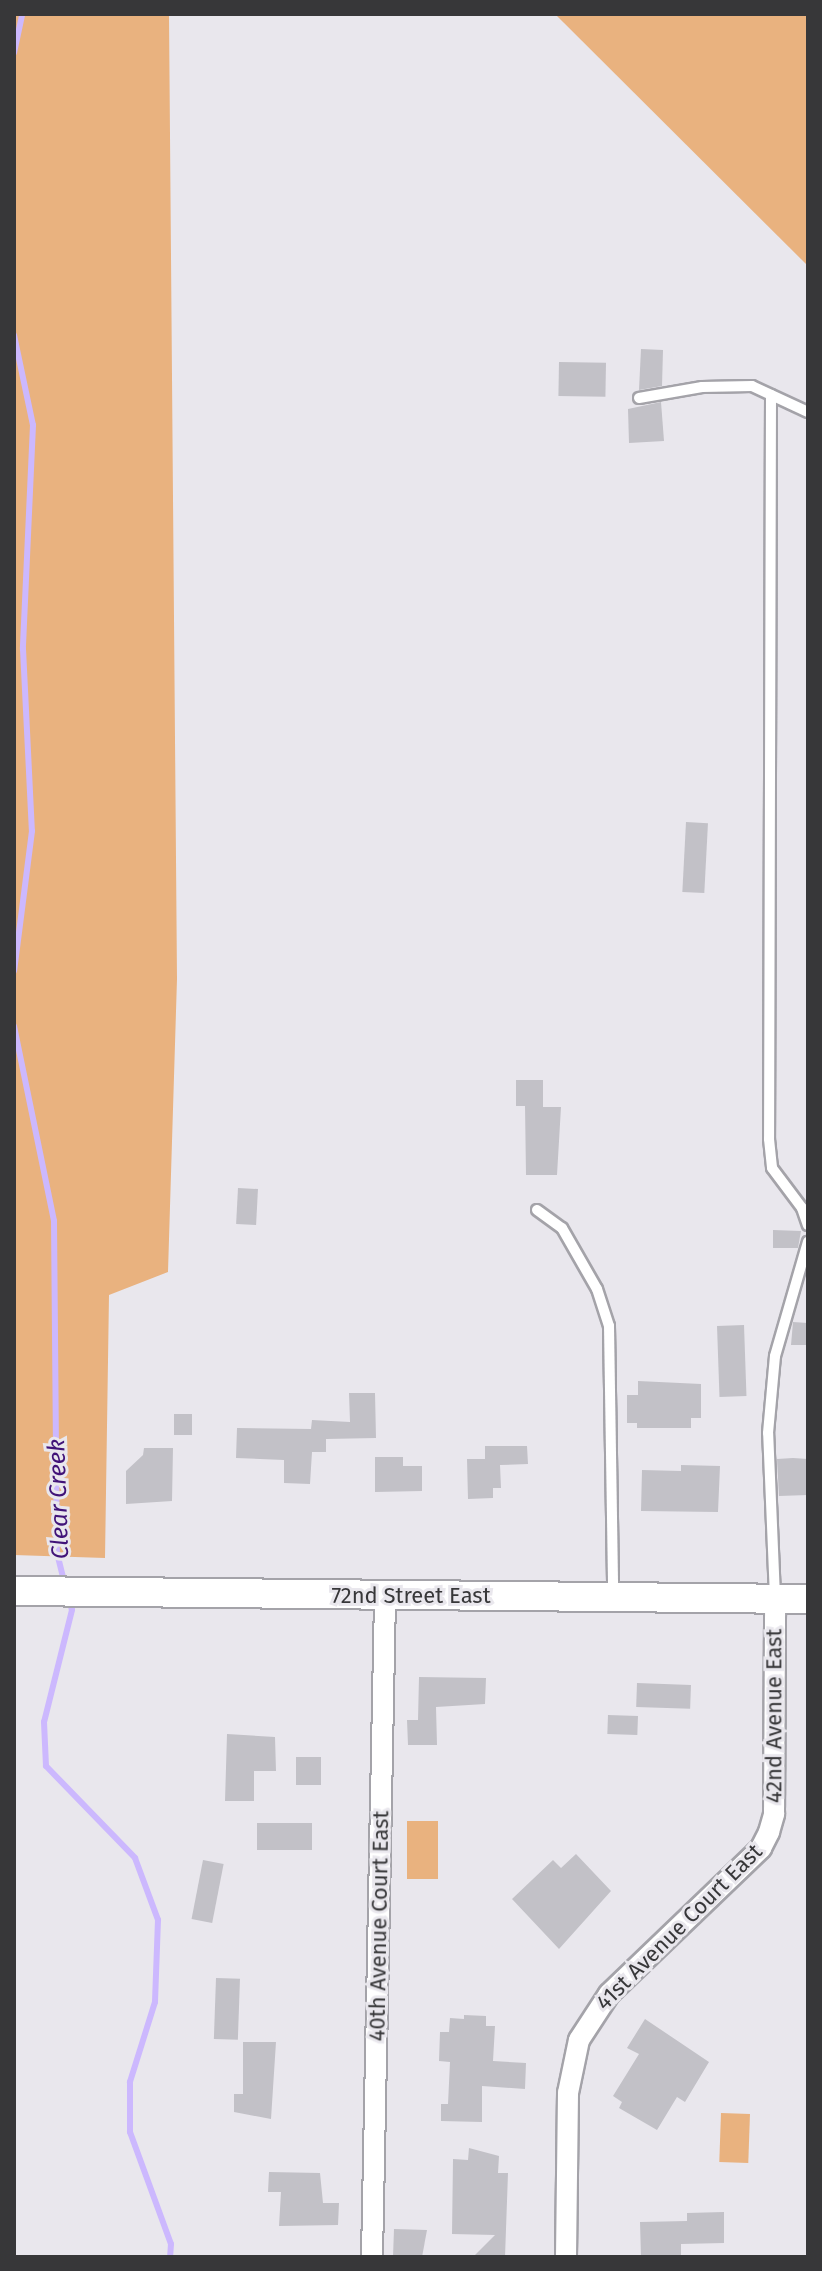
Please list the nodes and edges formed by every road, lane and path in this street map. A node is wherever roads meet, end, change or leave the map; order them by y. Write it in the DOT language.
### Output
graph roads {
  1 [pos="771,395"];
  2 [pos="639,398"];
  3 [pos="808,412"];
  4 [pos="537,1210"];
  5 [pos="808,1225"];
  6 [pos="808,1242"];
  7 [pos="15,1591"];
  8 [pos="385,1596"];
  9 [pos="613,1597"];
  10 [pos="775,1599"];
  11 [pos="808,1599"];
  12 [pos="769,1832"];
  13 [pos="372,2257"];
  14 [pos="566,2257"];
  1 -- 2 [label="lane"];
  1 -- 3 [label="lane"];
  1 -- 5 [label="lane"];
  4 -- 9 [label="lane"];
  6 -- 10 [label="lane"];
  7 -- 8 [label="main road, 72nd Street East"];
  8 -- 9 [label="main road, 72nd Street East"];
  8 -- 13 [label="street, 40th Avenue Court East"];
  9 -- 10 [label="main road, 72nd Street East"];
  10 -- 11 [label="main road, 72nd Street East"];
  10 -- 12 [label="street, 42nd Avenue East"];
  12 -- 14 [label="street, 41st Avenue Court East"];
}
